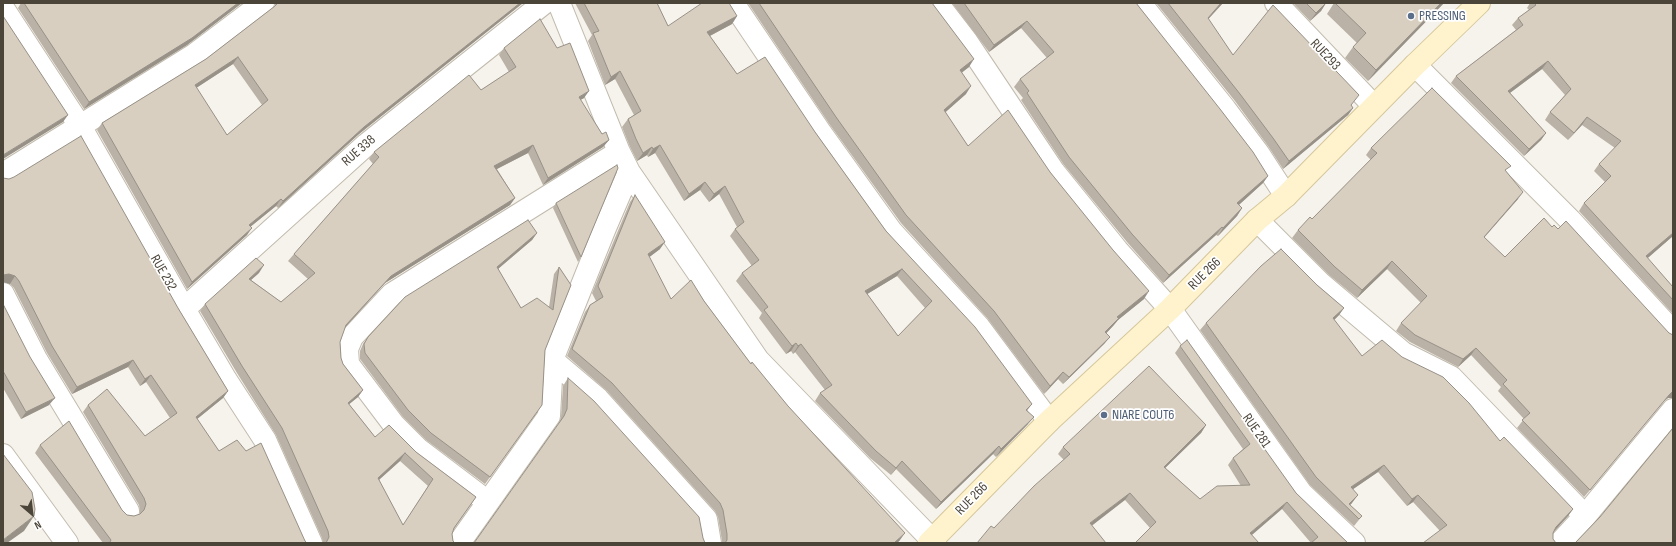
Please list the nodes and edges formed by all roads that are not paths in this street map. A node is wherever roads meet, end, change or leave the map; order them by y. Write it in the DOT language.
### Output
graph roads {
  1 [pos="263,3"];
  2 [pos="544,3"];
  3 [pos="559,3"];
  4 [pos="733,3"];
  5 [pos="936,3"];
  6 [pos="1140,3"];
  7 [pos="1276,3"];
  8 [pos="1478,3"];
  9 [pos="3,8"];
  10 [pos="1415,65"];
  11 [pos="1374,106"];
  12 [pos="80,126"];
  13 [pos="620,152"];
  14 [pos="629,172"];
  15 [pos="3,174"];
  16 [pos="1286,196"];
  17 [pos="1258,220"];
  18 [pos="3,294"];
  19 [pos="184,309"];
  20 [pos="1170,309"];
  21 [pos="1673,332"];
  22 [pos="552,360"];
  23 [pos="1673,410"];
  24 [pos="1049,421"];
  25 [pos="3,455"];
  26 [pos="488,502"];
  27 [pos="128,511"];
  28 [pos="1585,516"];
  29 [pos="932,542"];
  30 [pos="67,543"];
  31 [pos="311,543"];
  32 [pos="459,543"];
  33 [pos="710,543"];
  34 [pos="1354,543"];
  35 [pos="1560,543"];
  1 -- 12 [label="street"];
  2 -- 19 [label="street, RUE 338"];
  3 -- 13 [label="street"];
  4 -- 24 [label="street"];
  5 -- 20 [label="street, RUE 281"];
  6 -- 16 [label="street"];
  7 -- 11 [label="street, RUE293"];
  8 -- 10 [label="main road, RUE 266"];
  9 -- 12 [label="street, RUE 232"];
  10 -- 11 [label="main road, RUE 266"];
  10 -- 21 [label="street"];
  11 -- 16 [label="main road, RUE 266"];
  12 -- 15 [label="street"];
  12 -- 19 [label="street, RUE 232"];
  13 -- 14 [label="street"];
  13 -- 26 [label="street"];
  14 -- 22 [label="street"];
  14 -- 29 [label="street"];
  16 -- 17 [label="main road, RUE 266"];
  17 -- 20 [label="main road, RUE 266"];
  17 -- 28 [label="street"];
  18 -- 27 [label="street"];
  19 -- 31 [label="street, RUE 232"];
  20 -- 24 [label="main road, RUE 266"];
  20 -- 34 [label="street, RUE 281"];
  22 -- 26 [label="street"];
  22 -- 33 [label="street"];
  23 -- 28 [label="street"];
  24 -- 29 [label="main road, RUE 266"];
  25 -- 30 [label="street"];
  26 -- 32 [label="street"];
  28 -- 35 [label="street"];
}
